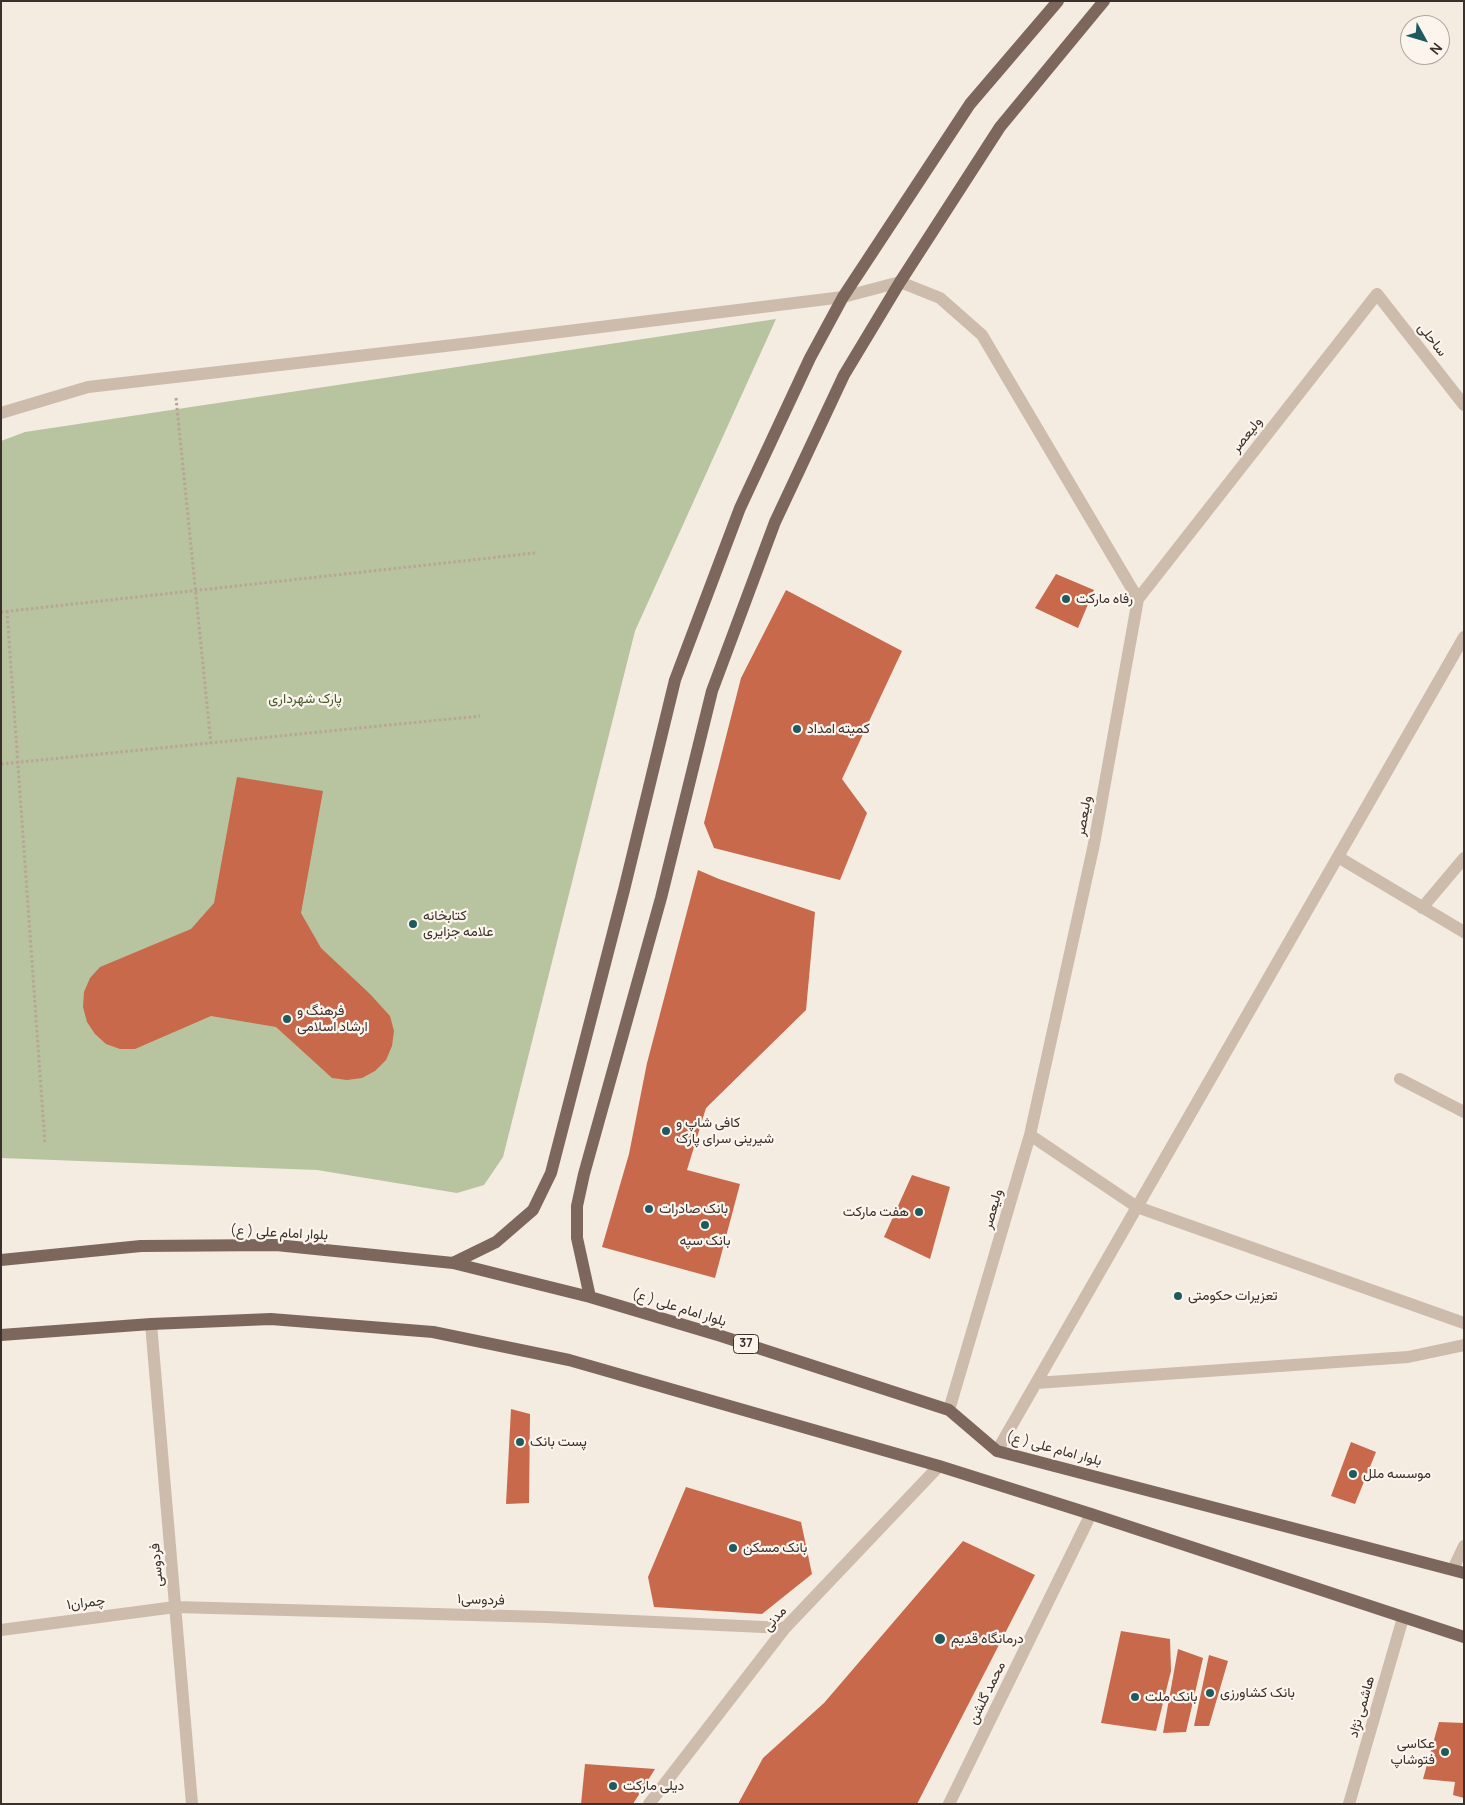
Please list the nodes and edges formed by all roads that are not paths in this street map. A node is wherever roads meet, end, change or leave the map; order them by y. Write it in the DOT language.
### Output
graph roads {
  1 [pos="1058,1"];
  2 [pos="1104,1"];
  3 [pos="900,282"];
  4 [pos="1377,294"];
  5 [pos="843,297"];
  6 [pos="1464,405"];
  7 [pos="1,413"];
  8 [pos="1138,600"];
  9 [pos="1464,637"];
  10 [pos="1338,857"];
  11 [pos="1464,858"];
  12 [pos="1422,908"];
  13 [pos="1464,932"];
  14 [pos="1400,1079"];
  15 [pos="1464,1112"];
  16 [pos="1030,1135"];
  17 [pos="1137,1207"];
  18 [pos="1,1260"];
  19 [pos="453,1263"];
  20 [pos="590,1297"];
  21 [pos="1464,1323"];
  22 [pos="151,1324"];
  23 [pos="1,1334"];
  24 [pos="1464,1345"];
  25 [pos="1036,1383"];
  26 [pos="949,1410"];
  27 [pos="997,1451"];
  28 [pos="939,1466"];
  29 [pos="1090,1514"];
  30 [pos="1464,1546"];
  31 [pos="1458,1571"];
  32 [pos="175,1607"];
  33 [pos="1403,1618"];
  34 [pos="785,1628"];
  35 [pos="1,1630"];
  36 [pos="1464,1637"];
  37 [pos="192,1804"];
  38 [pos="649,1804"];
  39 [pos="949,1804"];
  40 [pos="1349,1804"];
  1 -- 5 [label="main road"];
  2 -- 3 [label="main road"];
  3 -- 5 [label="street"];
  3 -- 8 [label="street"];
  3 -- 20 [label="main road"];
  4 -- 6 [label="street, ساحلی"];
  4 -- 8 [label="street, ولیعصر"];
  5 -- 7 [label="street"];
  5 -- 19 [label="main road"];
  8 -- 16 [label="street, ولیعصر"];
  9 -- 10 [label="street"];
  10 -- 12 [label="street"];
  10 -- 17 [label="street"];
  11 -- 12 [label="street"];
  12 -- 13 [label="street"];
  14 -- 15 [label="street"];
  16 -- 17 [label="street"];
  16 -- 26 [label="street, ولیعصر"];
  17 -- 21 [label="street"];
  17 -- 25 [label="street"];
  18 -- 19 [label="main road, بلوار امام علی ( ع) / 37"];
  19 -- 20 [label="main road, بلوار امام علی ( ع) / 37"];
  20 -- 26 [label="main road, بلوار امام علی ( ع) / 37"];
  22 -- 23 [label="main road"];
  22 -- 28 [label="main road"];
  22 -- 32 [label="street, فردوسی"];
  24 -- 25 [label="street"];
  25 -- 27 [label="street"];
  26 -- 27 [label="main road, بلوار امام علی ( ع) / 37"];
  27 -- 31 [label="main road, بلوار امام علی ( ع) / 37"];
  28 -- 29 [label="main road"];
  28 -- 34 [label="street, مدنی"];
  29 -- 33 [label="main road"];
  29 -- 39 [label="street, محمد گلشن"];
  30 -- 31 [label="street"];
  32 -- 34 [label="street, فردوسی۱"];
  32 -- 35 [label="street, چمران۱"];
  32 -- 37 [label="street, فردوسی"];
  33 -- 36 [label="main road"];
  33 -- 40 [label="street, هاشمی نژاد"];
  34 -- 38 [label="street, مدنی"];
}
